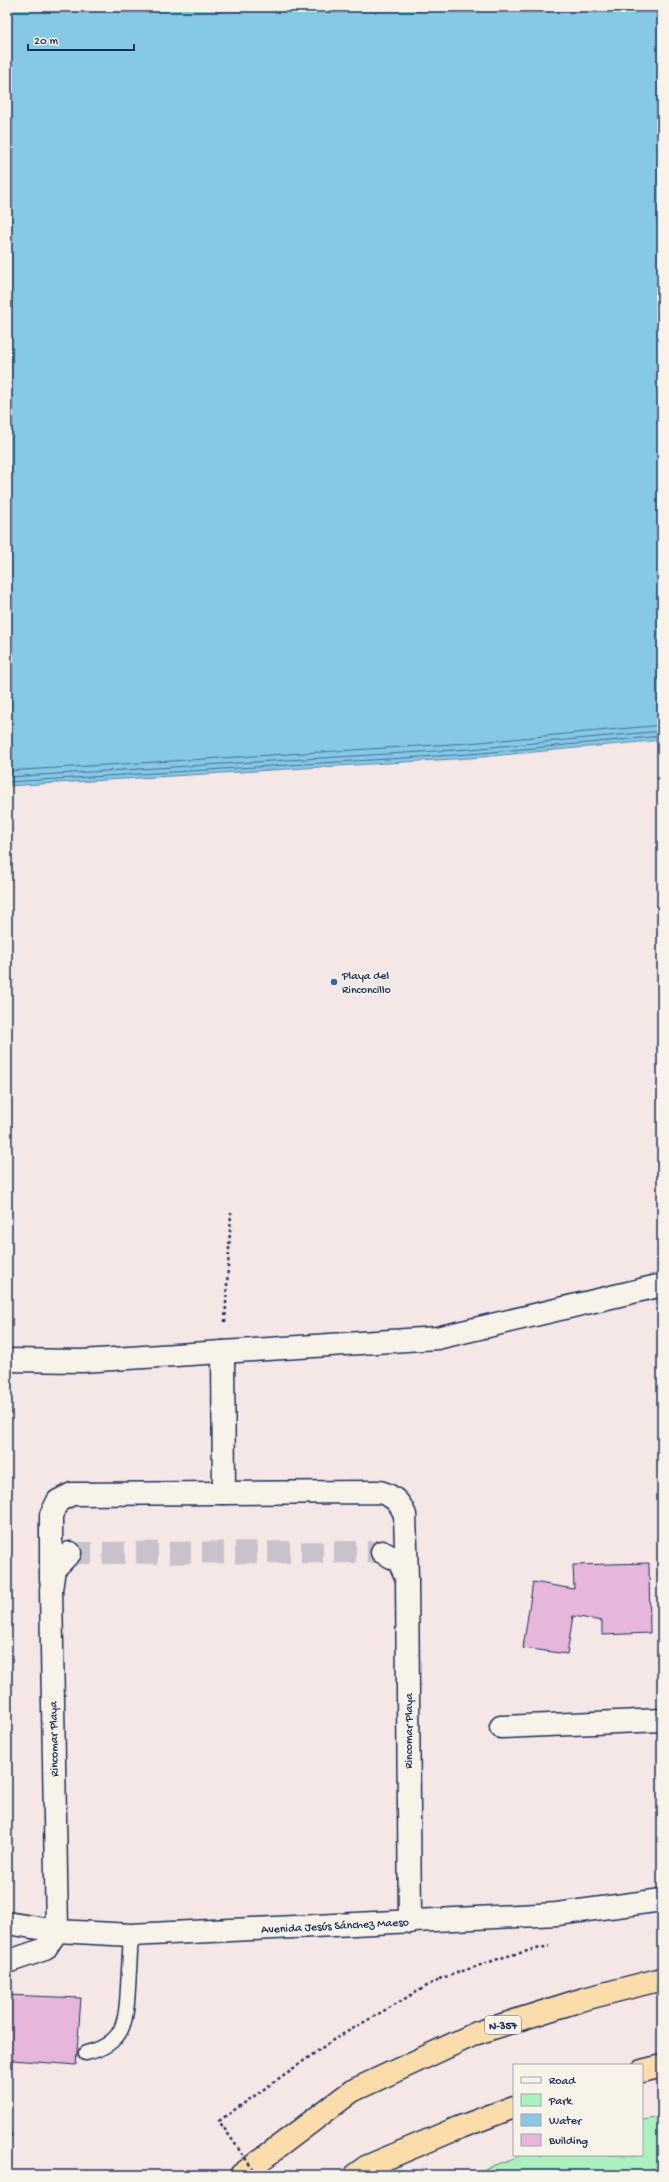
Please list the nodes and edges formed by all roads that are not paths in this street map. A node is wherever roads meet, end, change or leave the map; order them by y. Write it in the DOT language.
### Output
graph roads {
  1 [pos="662,1285"];
  2 [pos="223,1352"];
  3 [pos="7,1360"];
  4 [pos="224,1493"];
  5 [pos="382,1552"];
  6 [pos="70,1553"];
  7 [pos="407,1579"];
  8 [pos="51,1580"];
  9 [pos="662,1720"];
  10 [pos="501,1727"];
  11 [pos="662,1900"];
  12 [pos="410,1922"];
  13 [pos="7,1923"];
  14 [pos="57,1931"];
  15 [pos="131,1935"];
  16 [pos="7,1962"];
  17 [pos="662,1979"];
  18 [pos="86,2053"];
  19 [pos="662,2066"];
  20 [pos="643,2071"];
  21 [pos="513,2107"];
  22 [pos="242,2175"];
  23 [pos="355,2175"];
  1 -- 2 [label="street"];
  2 -- 3 [label="street"];
  2 -- 4 [label="street"];
  4 -- 7 [label="street"];
  4 -- 8 [label="street"];
  5 -- 7 [label="street, Rincomar Playa"];
  6 -- 8 [label="street, Rincomar Playa"];
  7 -- 12 [label="street, Rincomar Playa"];
  8 -- 14 [label="street, Rincomar Playa"];
  9 -- 10 [label="street"];
  11 -- 12 [label="street, Avenida Jesús Sánchez Maeso"];
  12 -- 15 [label="street, Avenida Jesús Sánchez Maeso"];
  13 -- 14 [label="street, Avenida Jesús Sánchez Maeso"];
  14 -- 15 [label="street, Avenida Jesús Sánchez Maeso"];
  14 -- 16 [label="street"];
  15 -- 18 [label="lane"];
  17 -- 22 [label="highway, N-357"];
  19 -- 20 [label="highway"];
  21 -- 23 [label="highway"];
}
